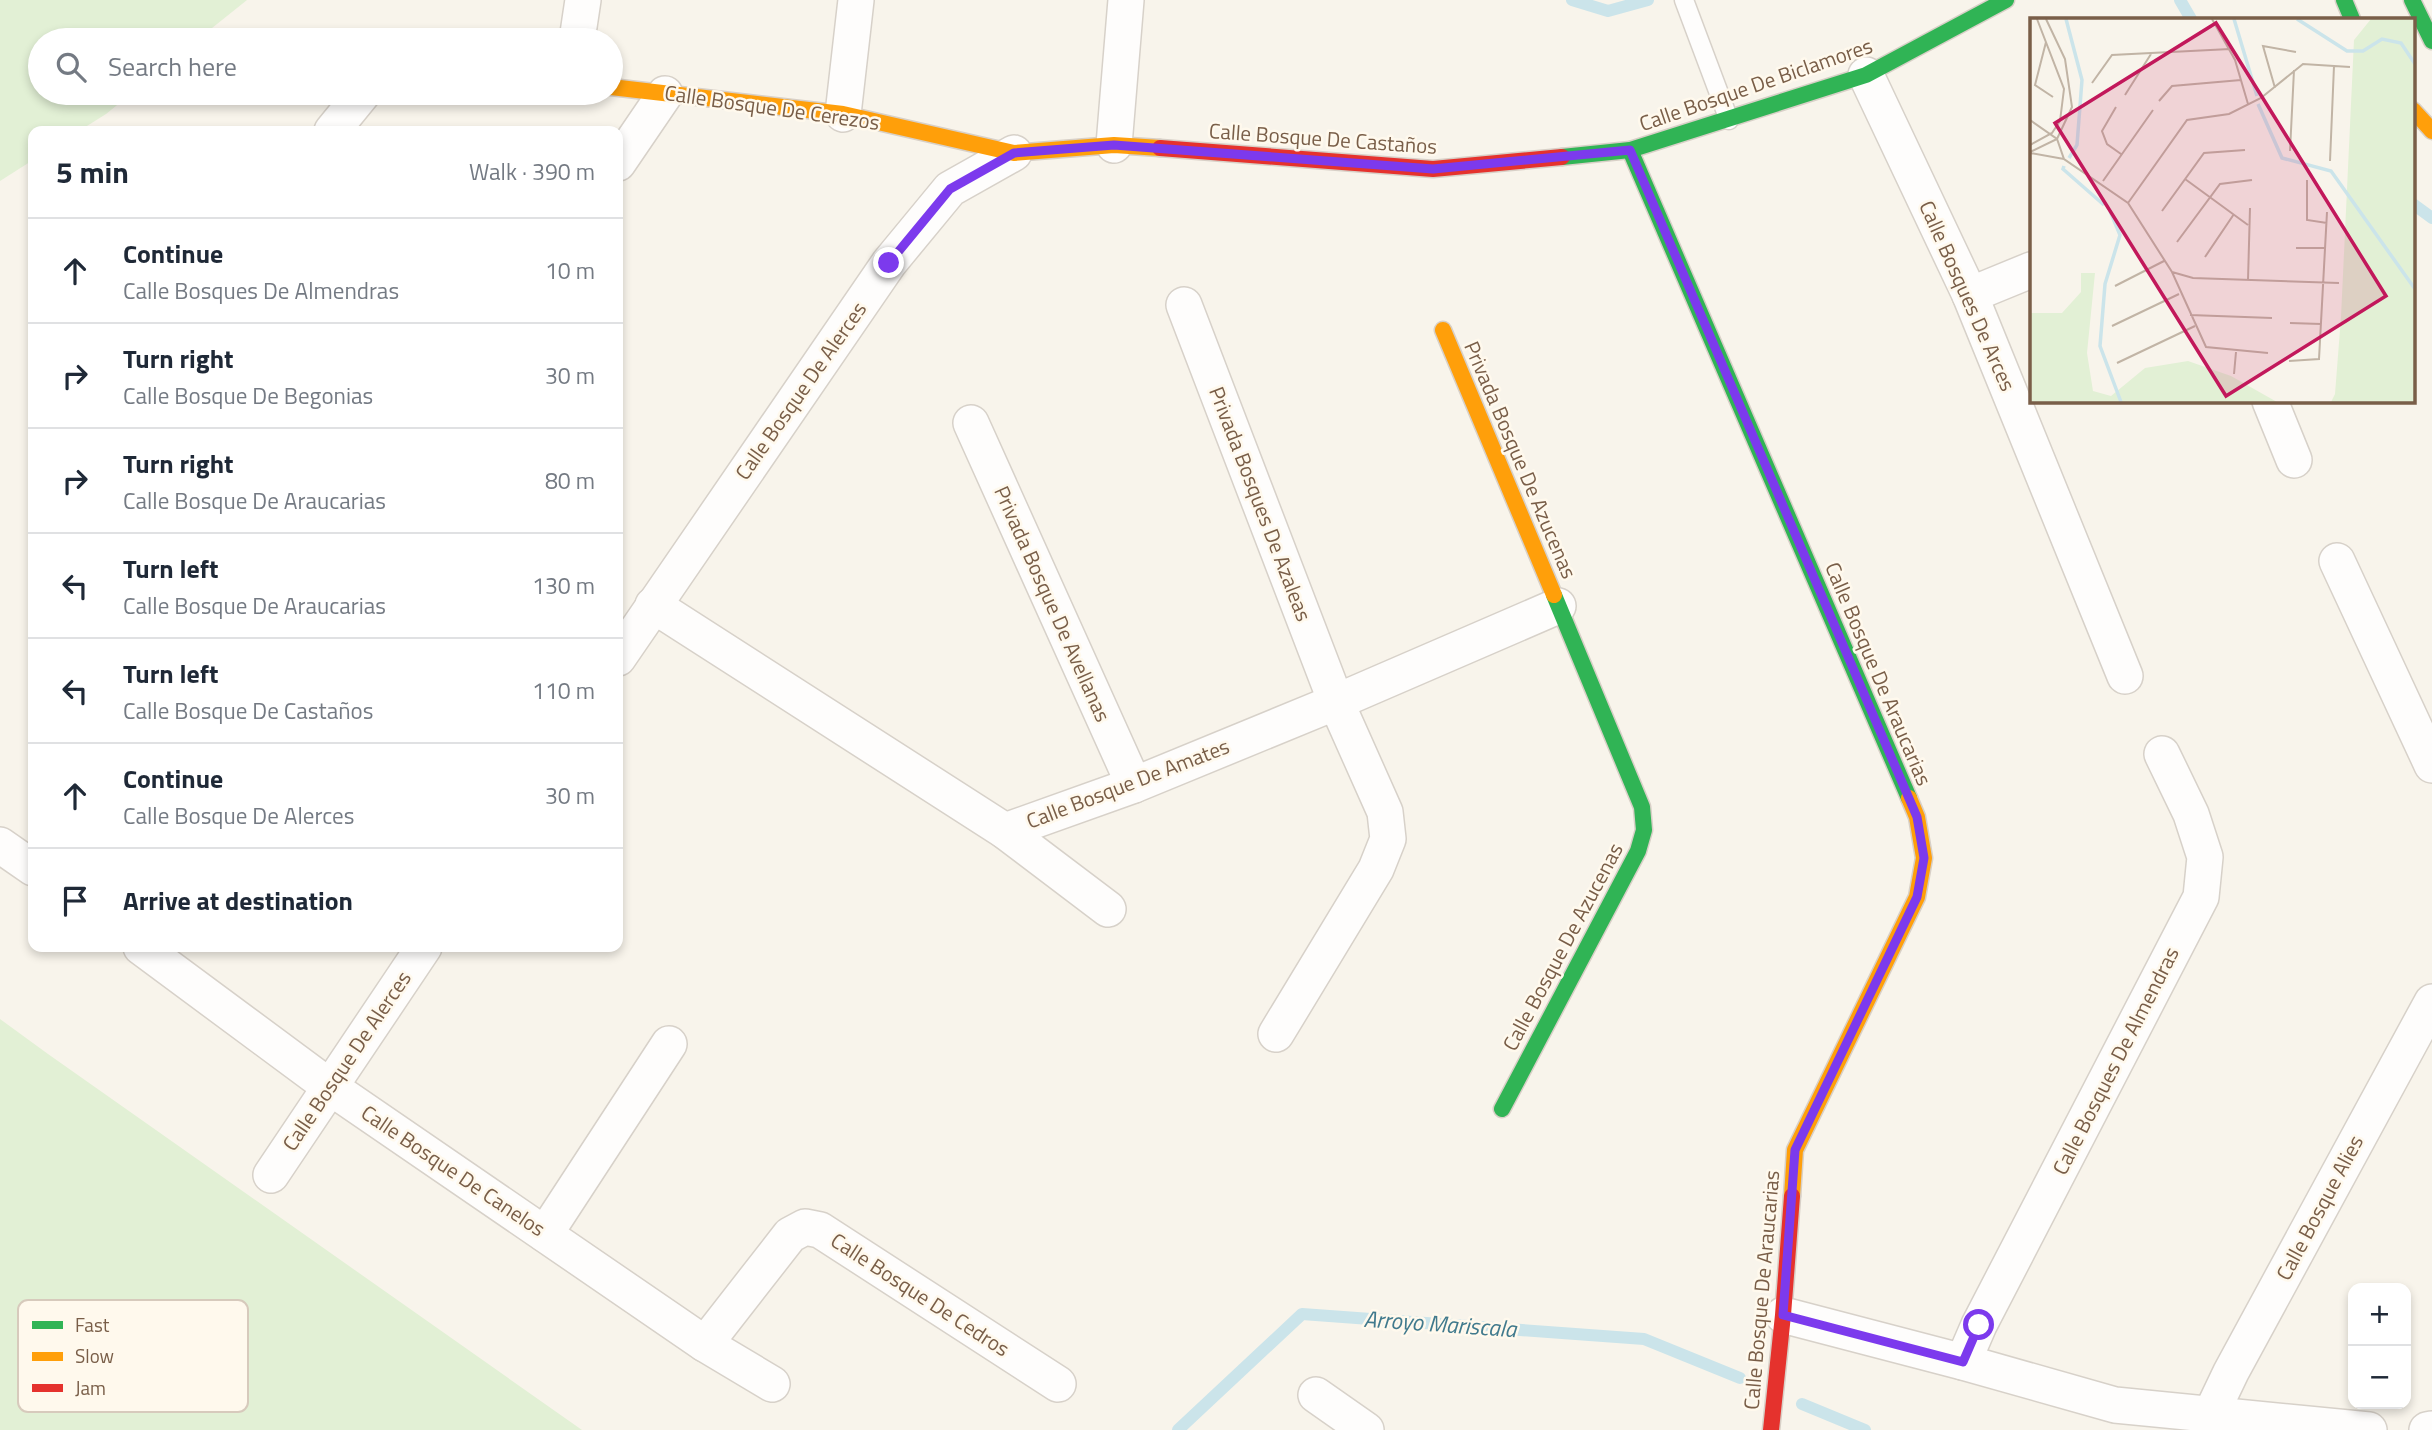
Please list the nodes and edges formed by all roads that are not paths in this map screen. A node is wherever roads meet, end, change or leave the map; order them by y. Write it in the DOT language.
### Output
graph roads {
  1 [pos="583,0"];
  2 [pos="856,0"];
  3 [pos="1126,0"];
  4 [pos="1684,0"];
  5 [pos="2007,0"];
  6 [pos="2344,0"];
  7 [pos="2412,0"];
  8 [pos="2352,18"];
  9 [pos="579,28"];
  10 [pos="2432,41"];
  11 [pos="1866,75"];
  12 [pos="623,89"];
  13 [pos="666,94"];
  14 [pos="353,105"];
  15 [pos="2414,111"];
  16 [pos="843,114"];
  17 [pos="1729,120"];
  18 [pos="336,126"];
  19 [pos="2432,131"];
  20 [pos="1114,145"];
  21 [pos="1630,150"];
  22 [pos="1014,153"];
  23 [pos="623,156"];
  24 [pos="2030,270"];
  25 [pos="1970,295"];
  26 [pos="1184,305"];
  27 [pos="1443,330"];
  28 [pos="2270,402"];
  29 [pos="971,423"];
  30 [pos="2294,460"];
  31 [pos="2337,561"];
  32 [pos="653,605"];
  33 [pos="1559,606"];
  34 [pos="623,650"];
  35 [pos="2125,676"];
  36 [pos="1336,702"];
  37 [pos="2162,754"];
  38 [pos="2432,765"];
  39 [pos="1134,785"];
  40 [pos="1005,831"];
  41 [pos="0,845"];
  42 [pos="28,865"];
  43 [pos="1108,909"];
  44 [pos="148,952"];
  45 [pos="421,952"];
  46 [pos="2432,1002"];
  47 [pos="1276,1034"];
  48 [pos="668,1044"];
  49 [pos="330,1087"];
  50 [pos="1502,1109"];
  51 [pos="271,1175"];
  52 [pos="545,1234"];
  53 [pos="1783,1315"];
  54 [pos="705,1344"];
  55 [pos="1963,1362"];
  56 [pos="772,1384"];
  57 [pos="1058,1384"];
  58 [pos="1316,1395"];
  59 [pos="2210,1416"];
  60 [pos="1366,1430"];
  61 [pos="1771,1430"];
  62 [pos="2369,1430"];
  1 -- 9 [label="street"];
  2 -- 16 [label="street"];
  3 -- 20 [label="street"];
  4 -- 17 [label="lane"];
  5 -- 11 [label="street, Calle Bosque De Biclamores"];
  6 -- 8 [label="street"];
  7 -- 10 [label="street"];
  11 -- 17 [label="street, Calle Bosque De Biclamores"];
  11 -- 25 [label="street, Calle Bosques De Arces"];
  12 -- 13 [label="street, Calle Bosque De Cerezos"];
  13 -- 16 [label="street, Calle Bosque De Cerezos"];
  13 -- 23 [label="street"];
  14 -- 18 [label="street"];
  15 -- 19 [label="street"];
  16 -- 22 [label="street, Calle Bosque De Cerezos"];
  17 -- 21 [label="street, Calle Bosque De Biclamores"];
  20 -- 21 [label="street, Calle Bosque De Castaños"];
  20 -- 22 [label="street, Calle Bosque De Castaños"];
  21 -- 53 [label="street, Calle Bosque De Araucarias"];
  22 -- 32 [label="street, Calle Bosque De Alerces"];
  24 -- 25 [label="street"];
  25 -- 35 [label="street, Calle Bosques De Arces"];
  26 -- 36 [label="street, Privada Bosques De Azaleas"];
  27 -- 33 [label="street, Privada Bosque De Azucenas"];
  28 -- 30 [label="street"];
  29 -- 39 [label="street, Privada Bosque De Avellanas"];
  31 -- 38 [label="street"];
  32 -- 34 [label="street, Calle Bosque De Alerces"];
  32 -- 40 [label="street, Calle Bosque De Amates"];
  33 -- 36 [label="street, Calle Bosque De Amates"];
  33 -- 50 [label="street, Calle Bosque De Azucenas"];
  36 -- 39 [label="street, Calle Bosque De Amates"];
  36 -- 47 [label="street, Privada Bosques De Azaleas"];
  37 -- 55 [label="street, Calle Bosques De Almendras"];
  39 -- 40 [label="street, Calle Bosque De Amates"];
  40 -- 43 [label="street"];
  41 -- 42 [label="street"];
  44 -- 49 [label="street, Calle Bosque De Canelos"];
  45 -- 49 [label="street, Calle Bosque De Alerces"];
  46 -- 59 [label="street, Calle Bosque Alies"];
  48 -- 52 [label="street"];
  49 -- 51 [label="street, Calle Bosque De Alerces"];
  49 -- 52 [label="street, Calle Bosque De Canelos"];
  52 -- 54 [label="street, Calle Bosque De Canelos"];
  53 -- 55 [label="street"];
  53 -- 61 [label="street, Calle Bosque De Araucarias"];
  54 -- 56 [label="street, Calle Bosque De Canelos"];
  54 -- 57 [label="street, Calle Bosque De Cedros"];
  55 -- 59 [label="street"];
  58 -- 60 [label="street"];
  59 -- 62 [label="street"];
}
